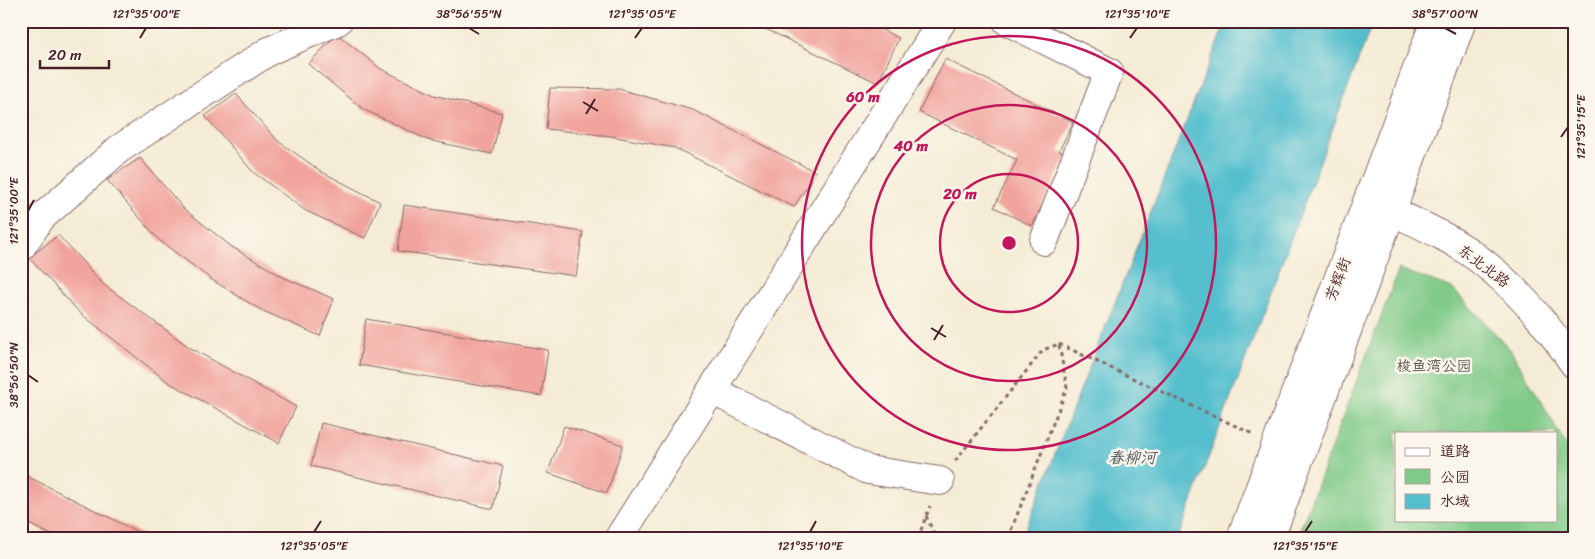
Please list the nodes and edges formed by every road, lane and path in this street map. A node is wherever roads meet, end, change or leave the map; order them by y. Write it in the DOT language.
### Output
graph roads {
  1 [pos="338,21"];
  2 [pos="942,21"];
  3 [pos="1007,21"];
  4 [pos="1435,21"];
  5 [pos="1462,21"];
  6 [pos="1379,206"];
  7 [pos="1044,241"];
  8 [pos="21,247"];
  9 [pos="1059,344"];
  10 [pos="1574,364"];
  11 [pos="712,390"];
  12 [pos="1250,432"];
  13 [pos="940,481"];
  14 [pos="926,516"];
  15 [pos="619,538"];
  16 [pos="918,538"];
  17 [pos="936,538"];
  18 [pos="1008,538"];
  19 [pos="1241,538"];
  20 [pos="1270,538"];
  1 -- 8 [label="street"];
  2 -- 11 [label="street"];
  3 -- 7 [label="street"];
  4 -- 6 [label="street, 芳辉街"];
  5 -- 6 [label="street, 芳辉街"];
  6 -- 10 [label="street, 东北北路"];
  6 -- 19 [label="street, 芳辉街"];
  6 -- 20 [label="street, 芳辉街"];
  9 -- 12 [label="path"];
  9 -- 13 [label="path"];
  9 -- 18 [label="path"];
  11 -- 13 [label="street"];
  11 -- 15 [label="street"];
  13 -- 14 [label="path"];
  14 -- 16 [label="path"];
  14 -- 17 [label="path"];
}
